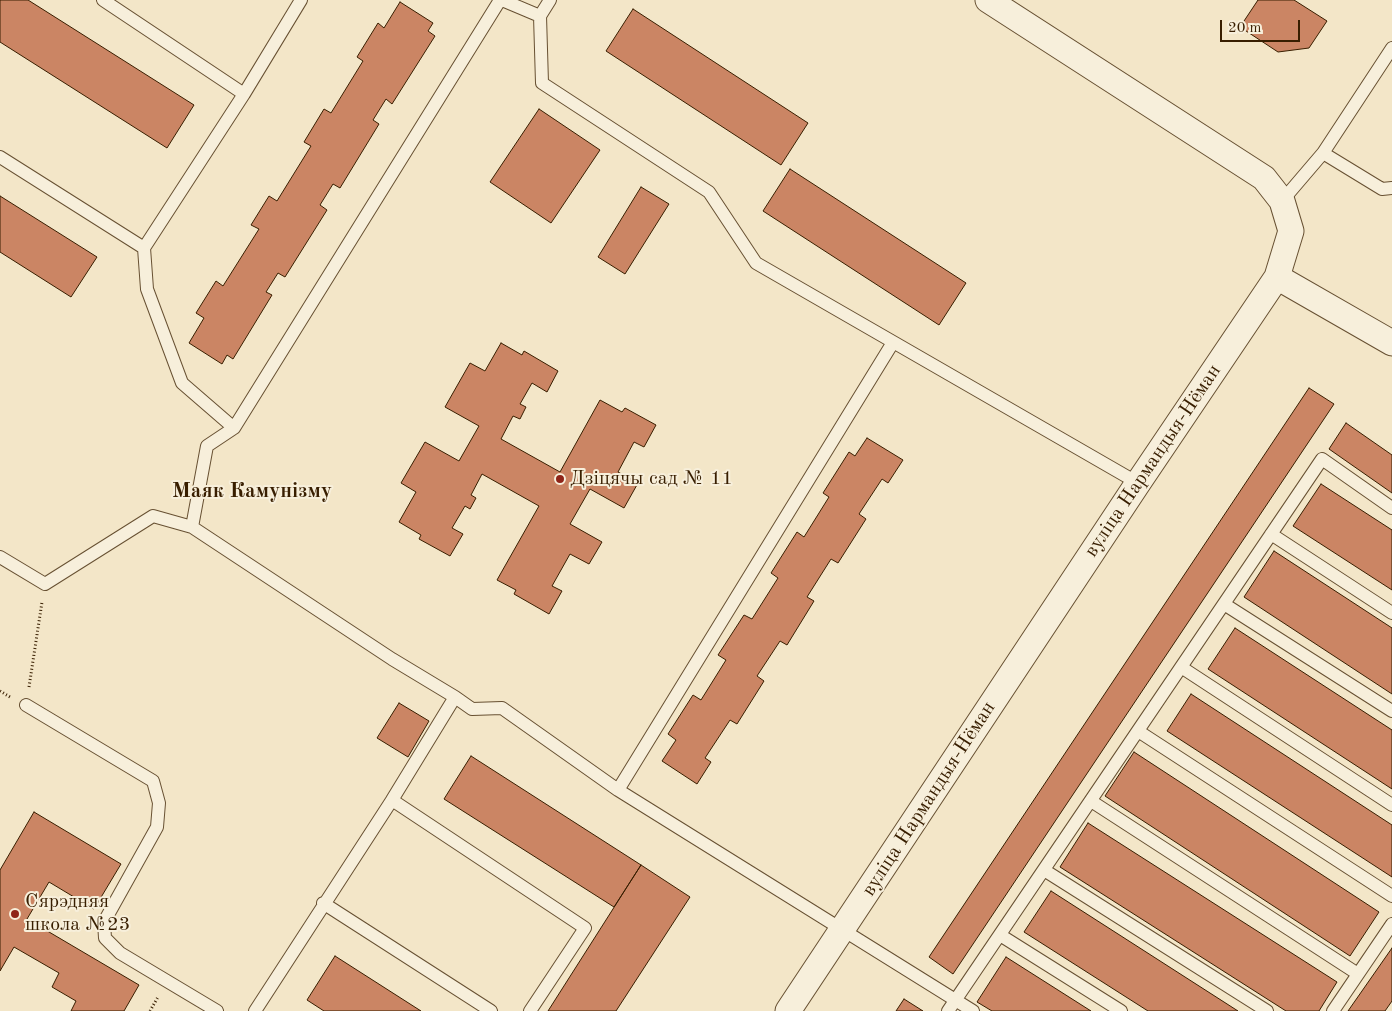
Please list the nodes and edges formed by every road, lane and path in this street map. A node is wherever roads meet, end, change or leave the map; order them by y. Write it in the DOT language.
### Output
graph roads {
  1 [pos="103,0"];
  2 [pos="301,0"];
  3 [pos="501,0"];
  4 [pos="550,0"];
  5 [pos="988,0"];
  6 [pos="540,16"];
  7 [pos="1392,48"];
  8 [pos="244,94"];
  9 [pos="1322,153"];
  10 [pos="0,157"];
  11 [pos="1392,188"];
  12 [pos="1282,201"];
  13 [pos="144,248"];
  14 [pos="1277,277"];
  15 [pos="892,344"];
  16 [pos="1392,344"];
  17 [pos="234,428"];
  18 [pos="1138,483"];
  19 [pos="1392,508"];
  20 [pos="192,527"];
  21 [pos="1271,534"];
  22 [pos="0,557"];
  23 [pos="45,584"];
  24 [pos="1224,604"];
  25 [pos="1392,614"];
  26 [pos="1181,667"];
  27 [pos="0,691"];
  28 [pos="455,697"];
  29 [pos="26,705"];
  30 [pos="1392,711"];
  31 [pos="1138,731"];
  32 [pos="618,790"];
  33 [pos="392,800"];
  34 [pos="1090,801"];
  35 [pos="1392,804"];
  36 [pos="1044,870"];
  37 [pos="1392,896"];
  38 [pos="323,903"];
  39 [pos="1392,924"];
  40 [pos="843,929"];
  41 [pos="1000,935"];
  42 [pos="1358,974"];
  43 [pos="956,1000"];
  44 [pos="217,1011"];
  45 [pos="255,1011"];
  46 [pos="490,1011"];
  47 [pos="530,1011"];
  48 [pos="788,1011"];
  49 [pos="948,1011"];
  50 [pos="973,1011"];
  51 [pos="1121,1011"];
  52 [pos="1266,1011"];
  53 [pos="1333,1011"];
  1 -- 8 [label="lane"];
  2 -- 8 [label="lane"];
  3 -- 6 [label="lane"];
  3 -- 17 [label="lane"];
  4 -- 6 [label="lane"];
  5 -- 12 [label="street, вуліца Нармандыя-Нёман"];
  6 -- 15 [label="lane"];
  7 -- 9 [label="lane"];
  8 -- 13 [label="lane"];
  9 -- 11 [label="lane"];
  9 -- 12 [label="lane"];
  10 -- 13 [label="lane"];
  12 -- 14 [label="street, вуліца Нармандыя-Нёман"];
  13 -- 17 [label="lane"];
  14 -- 16 [label="street"];
  14 -- 18 [label="street, вуліца Нармандыя-Нёман"];
  15 -- 18 [label="lane"];
  15 -- 32 [label="lane"];
  17 -- 20 [label="lane"];
  18 -- 40 [label="street, вуліца Нармандыя-Нёман"];
  19 -- 21 [label="lane"];
  20 -- 23 [label="lane"];
  20 -- 28 [label="lane"];
  21 -- 24 [label="lane"];
  21 -- 25 [label="lane"];
  22 -- 23 [label="lane"];
  23 -- 29 [label="path"];
  24 -- 26 [label="lane"];
  24 -- 30 [label="lane"];
  26 -- 31 [label="lane"];
  26 -- 35 [label="lane"];
  27 -- 29 [label="path"];
  28 -- 32 [label="lane"];
  28 -- 33 [label="lane"];
  29 -- 44 [label="lane"];
  31 -- 34 [label="lane"];
  31 -- 37 [label="lane"];
  32 -- 40 [label="lane"];
  33 -- 38 [label="lane"];
  33 -- 47 [label="lane"];
  34 -- 36 [label="lane"];
  34 -- 42 [label="lane"];
  36 -- 41 [label="lane"];
  36 -- 52 [label="lane"];
  38 -- 45 [label="lane"];
  38 -- 46 [label="lane"];
  39 -- 42 [label="lane"];
  40 -- 43 [label="lane"];
  40 -- 48 [label="street, вуліца Нармандыя-Нёман"];
  41 -- 43 [label="lane"];
  41 -- 51 [label="lane"];
  42 -- 53 [label="lane"];
  43 -- 49 [label="lane"];
  43 -- 50 [label="lane"];
}
